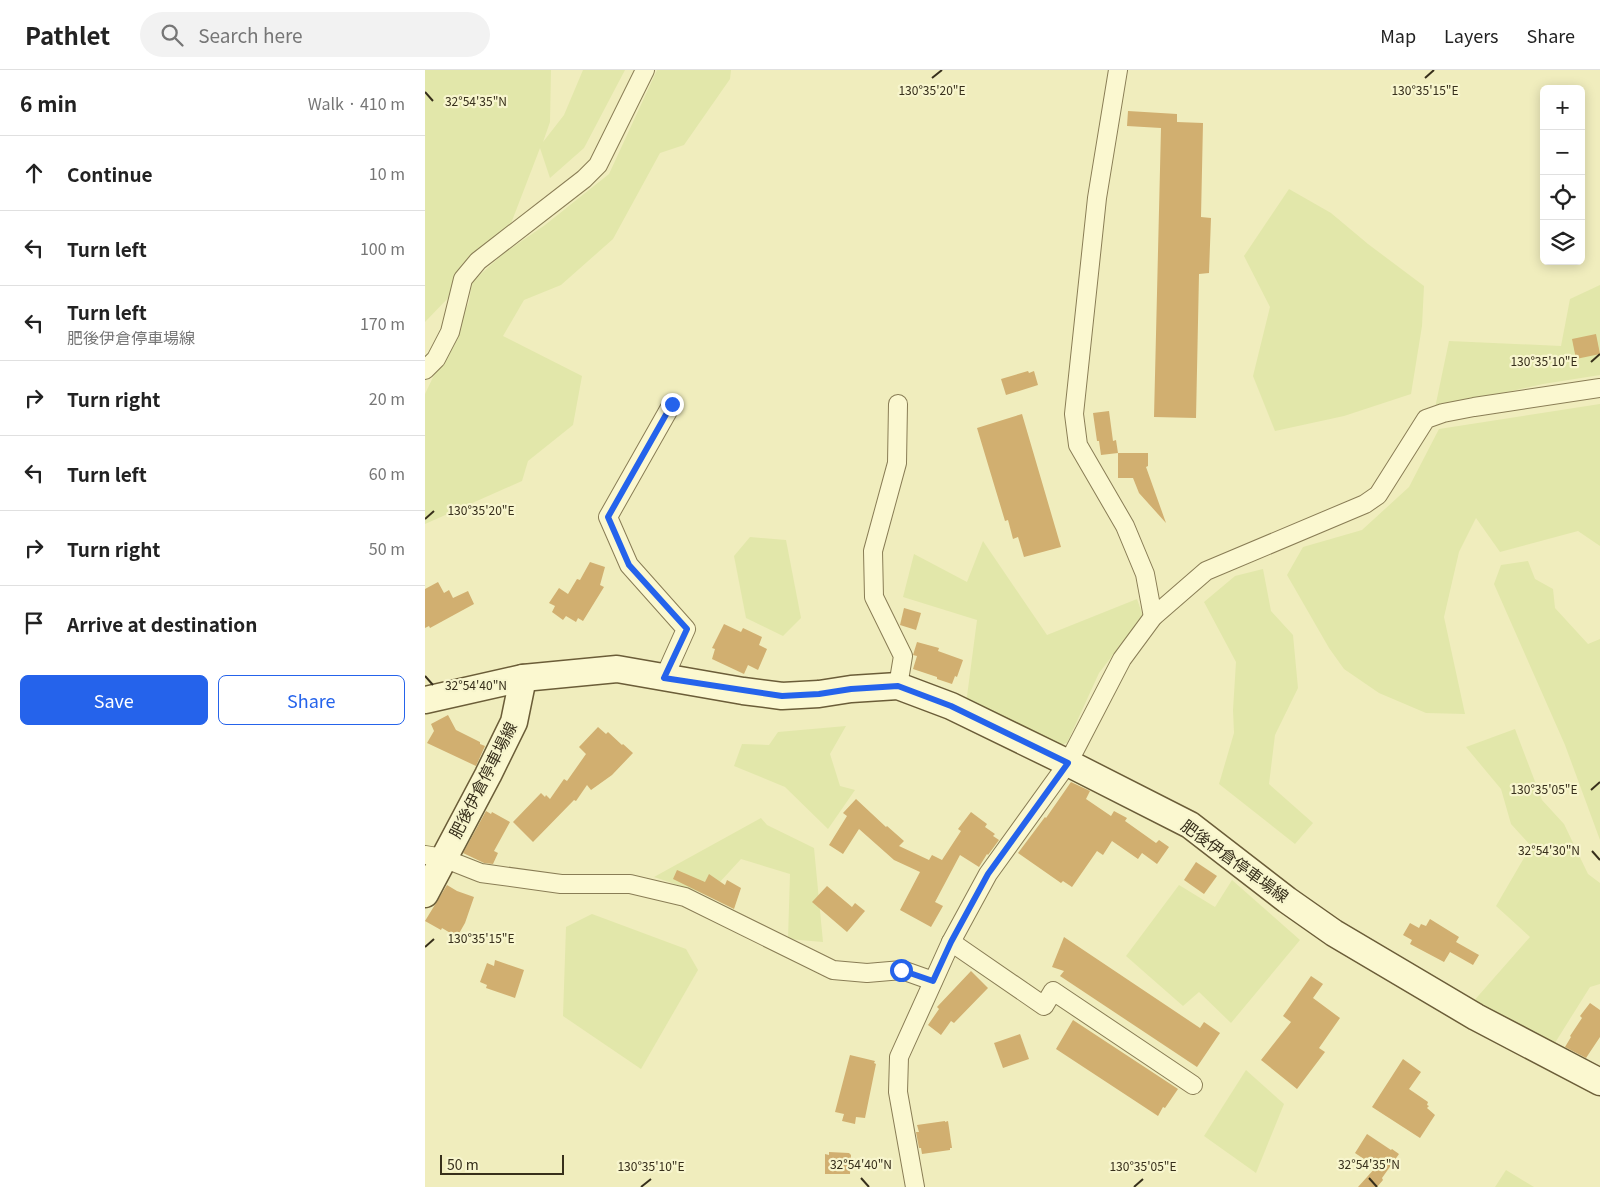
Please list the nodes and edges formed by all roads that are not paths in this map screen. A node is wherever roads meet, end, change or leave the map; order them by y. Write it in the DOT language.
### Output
graph roads {
  1 [pos="645,70"];
  2 [pos="1118,70"];
  3 [pos="425,370"];
  4 [pos="1600,388"];
  5 [pos="672,404"];
  6 [pos="898,404"];
  7 [pos="1153,617"];
  8 [pos="523,678"];
  9 [pos="664,678"];
  10 [pos="898,686"];
  11 [pos="425,700"];
  12 [pos="1068,763"];
  13 [pos="434,857"];
  14 [pos="425,894"];
  15 [pos="951,942"];
  16 [pos="933,981"];
  17 [pos="1600,1082"];
  18 [pos="1193,1085"];
  19 [pos="915,1187"];
  1 -- 3 [label="street"];
  2 -- 7 [label="street"];
  4 -- 7 [label="street"];
  5 -- 9 [label="street"];
  6 -- 10 [label="street"];
  7 -- 12 [label="street"];
  8 -- 9 [label="main road, 肥後伊倉停車場線"];
  8 -- 11 [label="main road"];
  8 -- 13 [label="main road, 肥後伊倉停車場線"];
  9 -- 10 [label="main road, 肥後伊倉停車場線"];
  10 -- 12 [label="main road, 肥後伊倉停車場線"];
  12 -- 15 [label="street"];
  12 -- 17 [label="main road, 肥後伊倉停車場線"];
  13 -- 14 [label="main road, 肥後伊倉停車場線"];
  13 -- 16 [label="street"];
  15 -- 16 [label="street"];
  15 -- 18 [label="street"];
  16 -- 19 [label="street"];
}
